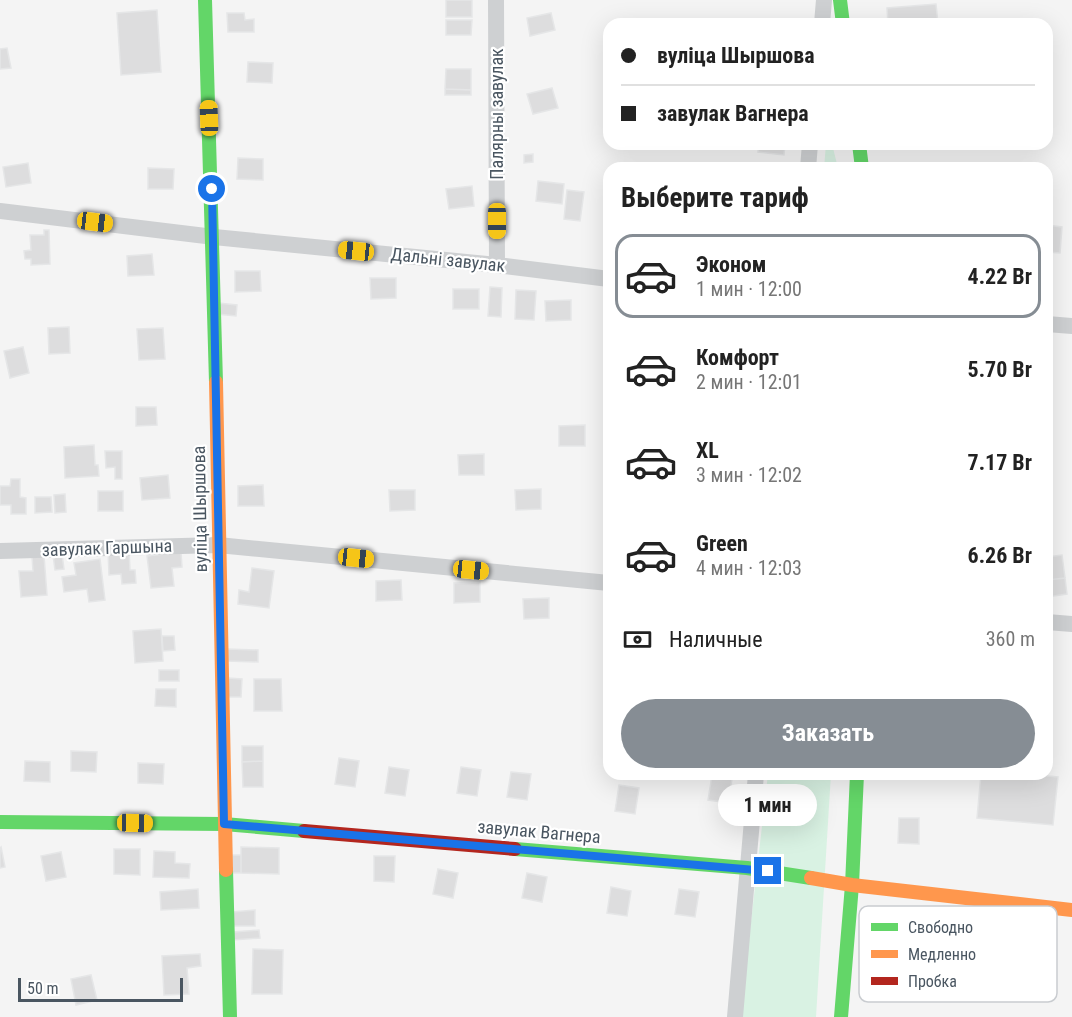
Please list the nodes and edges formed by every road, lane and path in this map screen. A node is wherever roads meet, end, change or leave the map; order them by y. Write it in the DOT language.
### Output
graph roads {
  1 [pos="205,0"];
  2 [pos="496,0"];
  3 [pos="824,0"];
  4 [pos="840,0"];
  5 [pos="822,18"];
  6 [pos="842,18"];
  7 [pos="0,211"];
  8 [pos="214,237"];
  9 [pos="497,265"];
  10 [pos="603,278"];
  11 [pos="1053,324"];
  12 [pos="1072,326"];
  13 [pos="218,545"];
  14 [pos="0,551"];
  15 [pos="603,582"];
  16 [pos="1053,622"];
  17 [pos="1072,624"];
  18 [pos="755,780"];
  19 [pos="857,780"];
  20 [pos="0,822"];
  21 [pos="224,824"];
  22 [pos="747,868"];
  23 [pos="852,885"];
  24 [pos="1037,906"];
  25 [pos="1057,908"];
  26 [pos="1072,910"];
  27 [pos="230,1017"];
  28 [pos="735,1017"];
  29 [pos="841,1017"];
  1 -- 8 [label="street, вуліца Шыршова"];
  2 -- 9 [label="street, Палярны завулак"];
  3 -- 5 [label="street"];
  4 -- 6 [label="street"];
  7 -- 8 [label="street, Дальні завулак"];
  8 -- 9 [label="street, Дальні завулак"];
  8 -- 13 [label="street, вуліца Шыршова"];
  9 -- 10 [label="street, Дальні завулак"];
  11 -- 12 [label="street"];
  13 -- 14 [label="street, завулак Гаршына"];
  13 -- 15 [label="street, завулак Гаршына"];
  13 -- 21 [label="street, вуліца Шыршова"];
  16 -- 17 [label="street"];
  18 -- 22 [label="street"];
  19 -- 23 [label="street"];
  20 -- 21 [label="street, завулак Вагнера"];
  21 -- 22 [label="street, завулак Вагнера"];
  21 -- 27 [label="street, вуліца Шыршова"];
  22 -- 23 [label="street, завулак Вагнера"];
  22 -- 28 [label="street"];
  23 -- 24 [label="street, завулак Вагнера"];
  23 -- 29 [label="street"];
  25 -- 26 [label="street, завулак Вагнера"];
}
